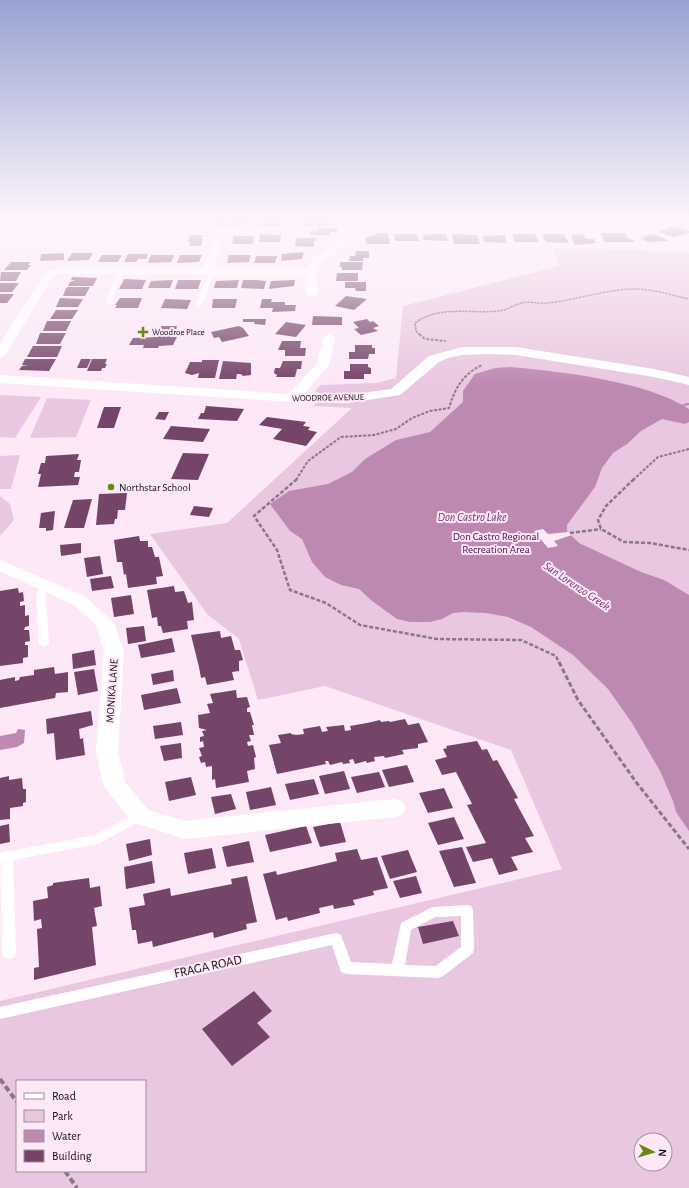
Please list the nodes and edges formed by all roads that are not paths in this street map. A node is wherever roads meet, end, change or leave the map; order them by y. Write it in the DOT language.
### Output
graph roads {
  1 [pos="48,275"];
  2 [pos="119,275"];
  3 [pos="209,275"];
  4 [pos="311,275"];
  5 [pos="312,294"];
  6 [pos="110,304"];
  7 [pos="200,305"];
  8 [pos="329,338"];
  9 [pos="0,354"];
  10 [pos="0,379"];
  11 [pos="689,381"];
  12 [pos="294,398"];
  13 [pos="0,565"];
  14 [pos="47,585"];
  15 [pos="44,644"];
  16 [pos="395,808"];
  17 [pos="140,816"];
  18 [pos="4,858"];
  19 [pos="9,953"];
  20 [pos="398,970"];
  21 [pos="0,1013"];
  1 -- 9 [label="street"];
  2 -- 6 [label="lane"];
  3 -- 7 [label="lane"];
  4 -- 5 [label="street"];
  8 -- 12 [label="street"];
  10 -- 12 [label="street, WOODROE AVENUE"];
  11 -- 12 [label="street, WOODROE AVENUE"];
  13 -- 14 [label="street, MONIKA LANE"];
  14 -- 15 [label="lane"];
  14 -- 17 [label="street, MONIKA LANE"];
  16 -- 17 [label="street"];
  17 -- 18 [label="lane"];
  18 -- 19 [label="lane"];
  20 -- 20 [label="lane, FRAGA ROAD"];
  20 -- 21 [label="lane, FRAGA ROAD"];
}
